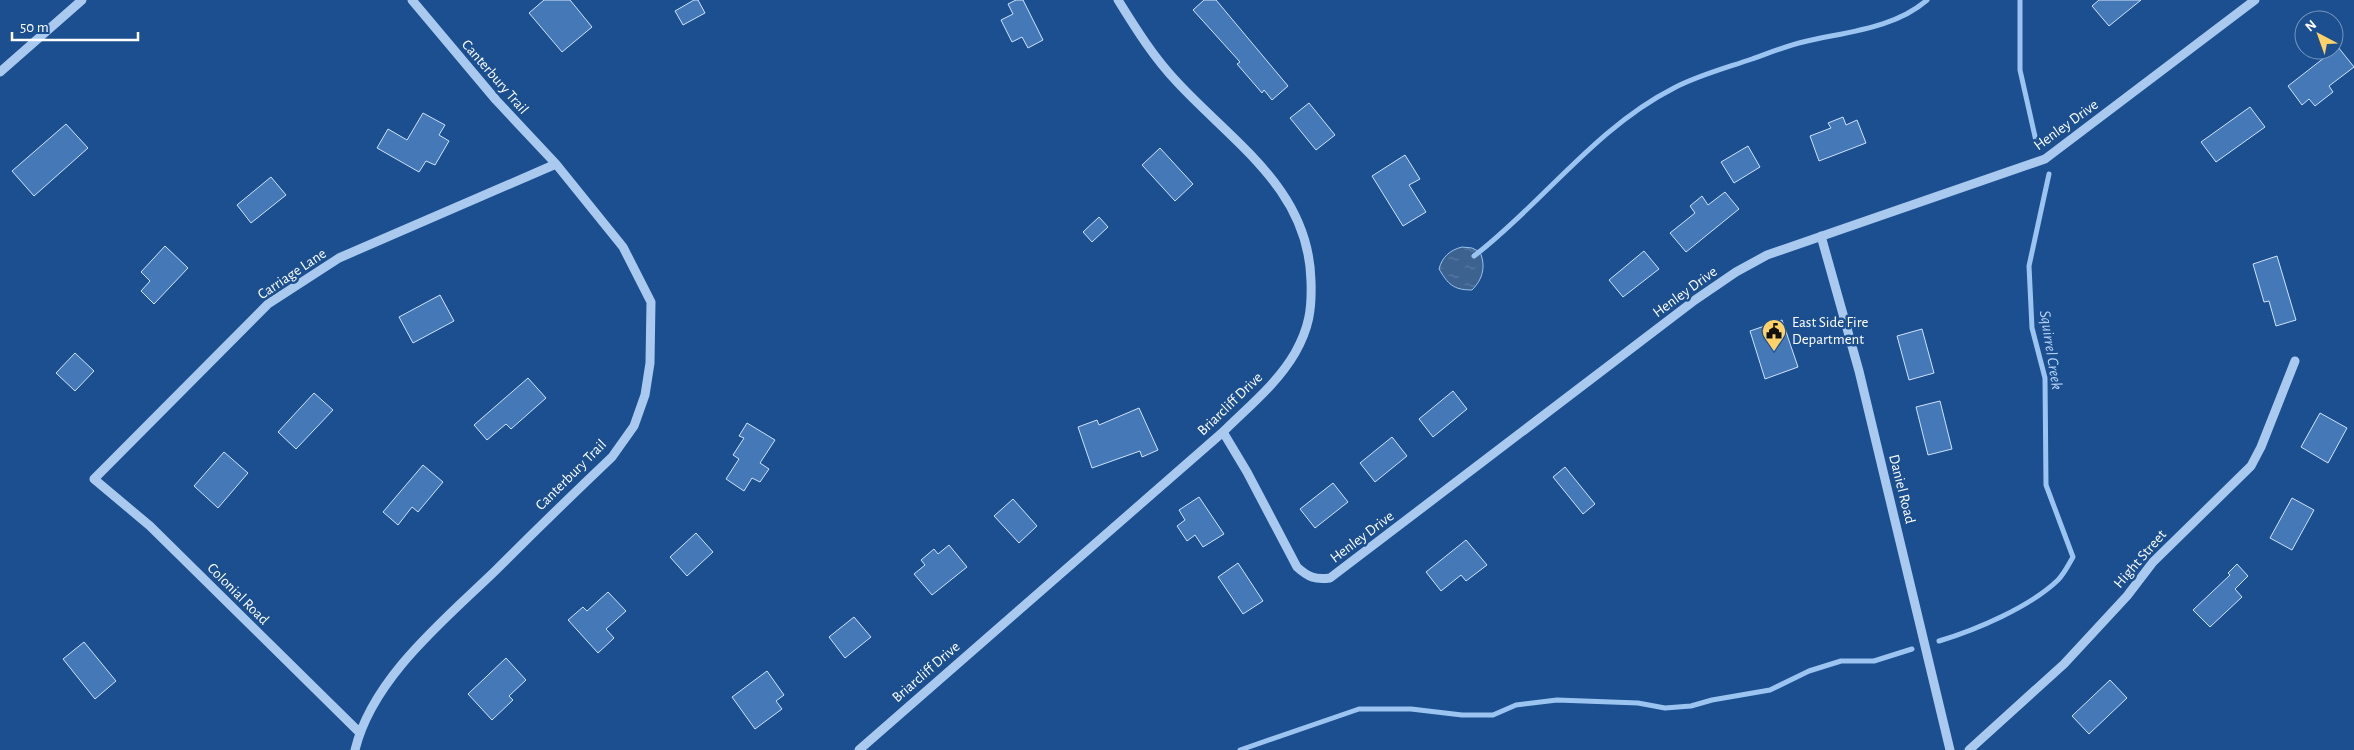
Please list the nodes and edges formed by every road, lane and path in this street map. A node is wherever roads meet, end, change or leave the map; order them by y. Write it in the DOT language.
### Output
graph roads {
  1 [pos="82,0"];
  2 [pos="412,0"];
  3 [pos="1118,0"];
  4 [pos="2255,0"];
  5 [pos="0,72"];
  6 [pos="556,164"];
  7 [pos="1821,236"];
  8 [pos="2295,362"];
  9 [pos="1224,432"];
  10 [pos="94,480"];
  11 [pos="359,732"];
  12 [pos="355,750"];
  13 [pos="859,750"];
  14 [pos="1950,750"];
  15 [pos="1969,750"];
  1 -- 5 [label="street"];
  2 -- 6 [label="street, Canterbury Trail"];
  3 -- 9 [label="street, Briarcliff Drive"];
  4 -- 7 [label="street, Henley Drive"];
  6 -- 10 [label="street, Carriage Lane"];
  6 -- 11 [label="street, Canterbury Trail"];
  7 -- 9 [label="street, Henley Drive"];
  7 -- 14 [label="street, Daniel Road"];
  8 -- 15 [label="street, Hight Street"];
  9 -- 13 [label="street, Briarcliff Drive"];
  10 -- 11 [label="street, Colonial Road"];
  11 -- 12 [label="street, Canterbury Trail"];
}
